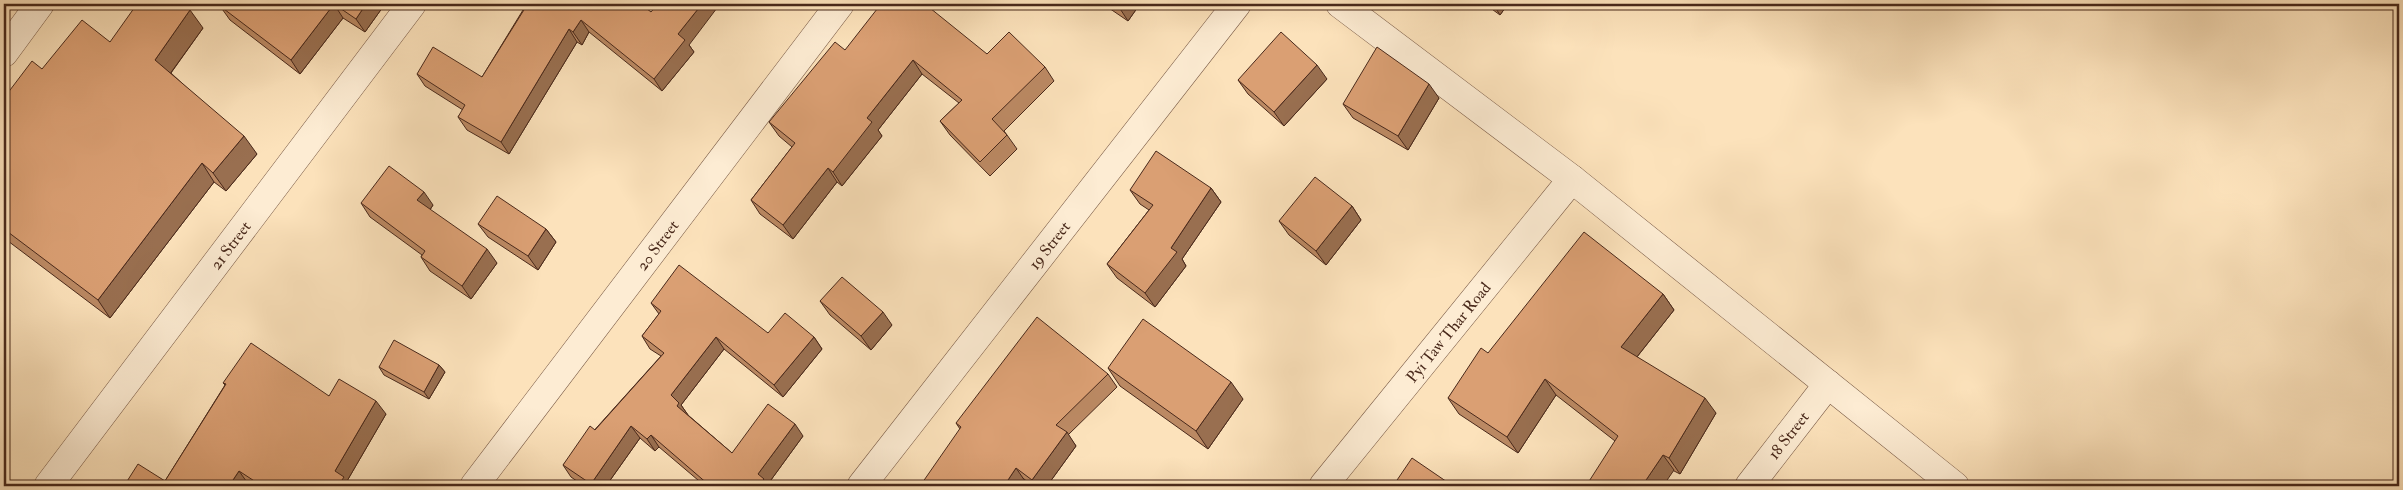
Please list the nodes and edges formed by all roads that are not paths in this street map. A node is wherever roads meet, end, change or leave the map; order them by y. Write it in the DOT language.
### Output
graph roads {
  1 [pos="40,4"];
  2 [pos="412,4"];
  3 [pos="840,4"];
  4 [pos="1236,4"];
  5 [pos="1340,4"];
  6 [pos="4,53"];
  7 [pos="1572,178"];
  8 [pos="1828,384"];
  9 [pos="48,486"];
  10 [pos="474,486"];
  11 [pos="861,486"];
  12 [pos="1324,486"];
  13 [pos="1749,486"];
  14 [pos="1955,486"];
  1 -- 6 [label="street"];
  2 -- 9 [label="street, 21 Street"];
  3 -- 10 [label="street, 20 Street"];
  4 -- 11 [label="street, 19 Street"];
  5 -- 7 [label="street"];
  7 -- 8 [label="street"];
  7 -- 12 [label="street, Pyi Taw Thar Road"];
  8 -- 13 [label="street, 18 Street"];
  8 -- 14 [label="street"];
}
